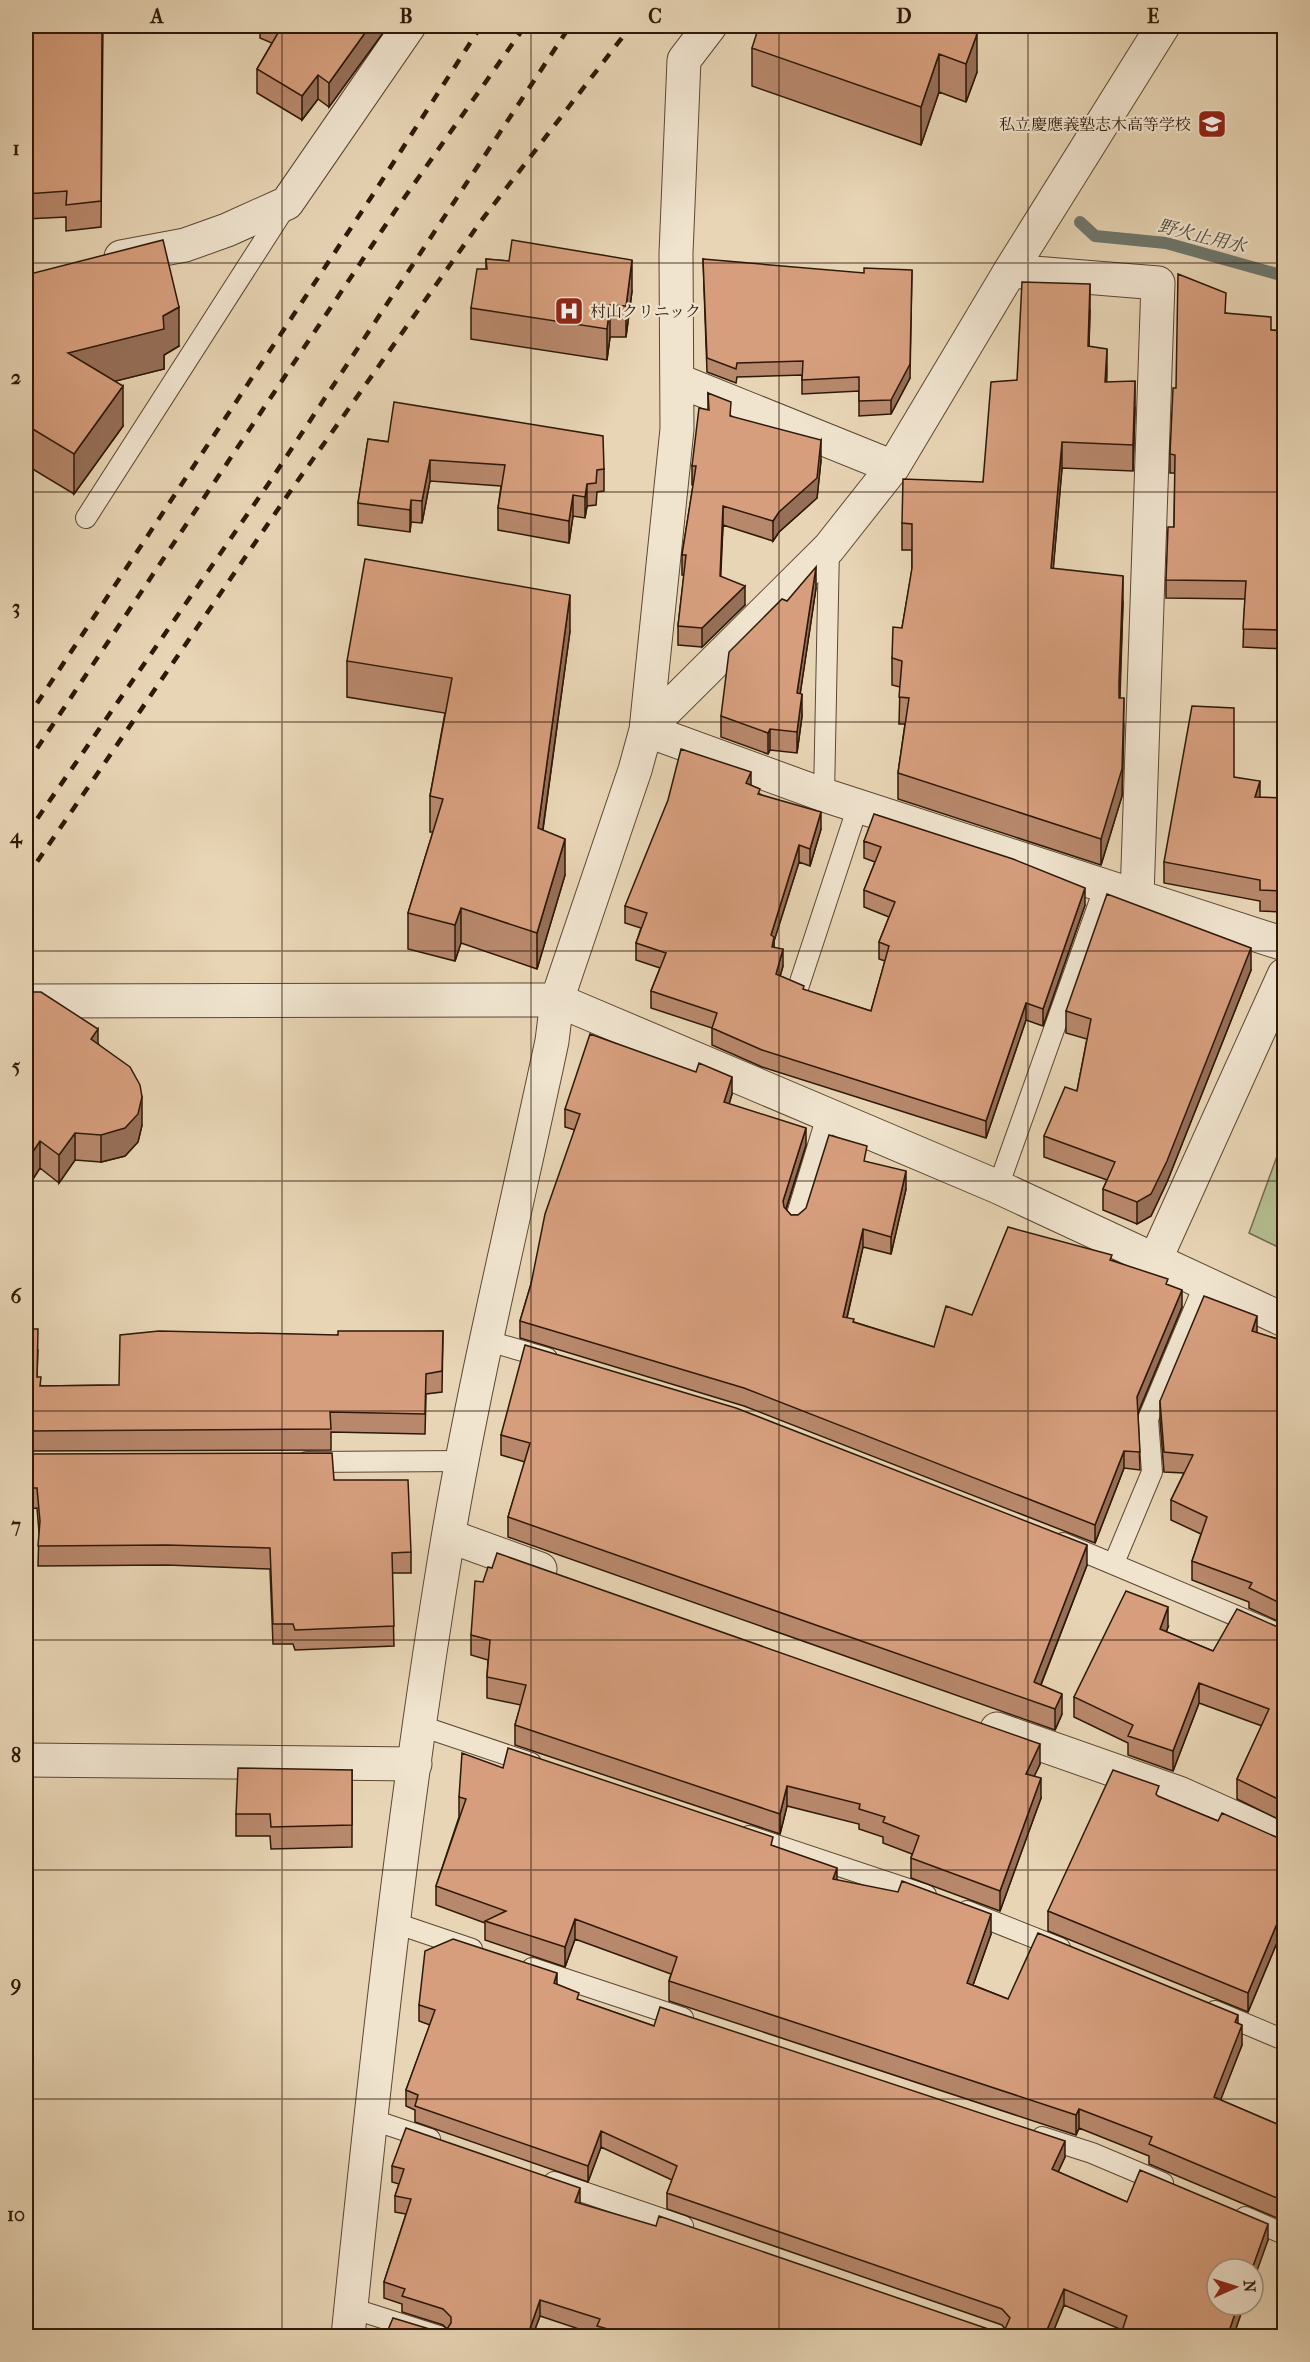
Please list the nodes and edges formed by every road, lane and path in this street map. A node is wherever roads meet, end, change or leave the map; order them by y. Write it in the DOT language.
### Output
graph roads {
  1 [pos="409,26"];
  2 [pos="710,26"];
  3 [pos="1163,26"];
  4 [pos="287,204"];
  5 [pos="94,262"];
  6 [pos="1011,270"];
  7 [pos="677,380"];
  8 [pos="893,467"];
  9 [pos="86,518"];
  10 [pos="829,548"];
  11 [pos="646,730"];
  12 [pos="824,795"];
  13 [pos="858,806"];
  14 [pos="1105,886"];
  15 [pos="1137,896"];
  16 [pos="1284,944"];
  17 [pos="1284,975"];
  18 [pos="798,988"];
  19 [pos="557,1000"];
  20 [pos="26,1001"];
  21 [pos="827,1116"];
  22 [pos="998,1187"];
  23 [pos="795,1221"];
  24 [pos="1156,1258"];
  25 [pos="1204,1283"];
  26 [pos="1284,1320"];
  27 [pos="488,1341"];
  28 [pos="568,1365"];
  29 [pos="464,1461"];
  30 [pos="286,1462"];
  31 [pos="449,1536"];
  32 [pos="1048,1537"];
  33 [pos="1114,1563"];
  34 [pos="572,1580"];
  35 [pos="1284,1636"];
  36 [pos="965,1718"];
  37 [pos="421,1726"];
  38 [pos="26,1760"];
  39 [pos="415,1764"];
  40 [pos="545,1767"];
  41 [pos="726,1828"];
  42 [pos="1284,1840"];
  43 [pos="395,1923"];
  44 [pos="485,1953"];
  45 [pos="1074,1954"];
  46 [pos="519,1964"];
  47 [pos="1196,2004"];
  48 [pos="699,2023"];
  49 [pos="1284,2040"];
  50 [pos="370,2119"];
  51 [pos="1024,2131"];
  52 [pos="450,2146"];
  53 [pos="540,2177"];
  54 [pos="1178,2189"];
  55 [pos="1231,2211"];
  56 [pos="699,2232"];
  57 [pos="1284,2234"];
  58 [pos="349,2322"];
  59 [pos="439,2337"];
  1 -- 4 [label="street"];
  2 -- 7 [label="street"];
  3 -- 6 [label="street"];
  4 -- 5 [label="street"];
  4 -- 9 [label="lane"];
  6 -- 8 [label="street"];
  6 -- 15 [label="street"];
  7 -- 8 [label="street"];
  7 -- 11 [label="street"];
  8 -- 10 [label="street"];
  10 -- 11 [label="street"];
  10 -- 12 [label="lane"];
  11 -- 12 [label="street"];
  11 -- 19 [label="street"];
  12 -- 13 [label="street"];
  13 -- 14 [label="street"];
  13 -- 18 [label="lane"];
  14 -- 15 [label="street"];
  14 -- 22 [label="lane"];
  15 -- 16 [label="street"];
  17 -- 24 [label="street"];
  19 -- 20 [label="street"];
  19 -- 21 [label="street"];
  19 -- 27 [label="street"];
  21 -- 22 [label="street"];
  21 -- 23 [label="lane"];
  22 -- 24 [label="street"];
  24 -- 25 [label="street"];
  25 -- 26 [label="street"];
  25 -- 33 [label="lane"];
  27 -- 28 [label="lane"];
  27 -- 29 [label="street"];
  29 -- 30 [label="lane"];
  29 -- 31 [label="street"];
  31 -- 34 [label="street"];
  31 -- 37 [label="street"];
  32 -- 33 [label="lane"];
  33 -- 35 [label="lane"];
  36 -- 42 [label="street"];
  37 -- 39 [label="street"];
  37 -- 40 [label="lane"];
  38 -- 39 [label="street"];
  39 -- 43 [label="street"];
  41 -- 45 [label="lane"];
  43 -- 44 [label="lane"];
  43 -- 50 [label="street"];
  46 -- 48 [label="lane"];
  47 -- 49 [label="lane"];
  50 -- 52 [label="lane"];
  50 -- 58 [label="street"];
  51 -- 54 [label="lane"];
  53 -- 56 [label="lane"];
  55 -- 57 [label="lane"];
  58 -- 59 [label="lane"];
}
